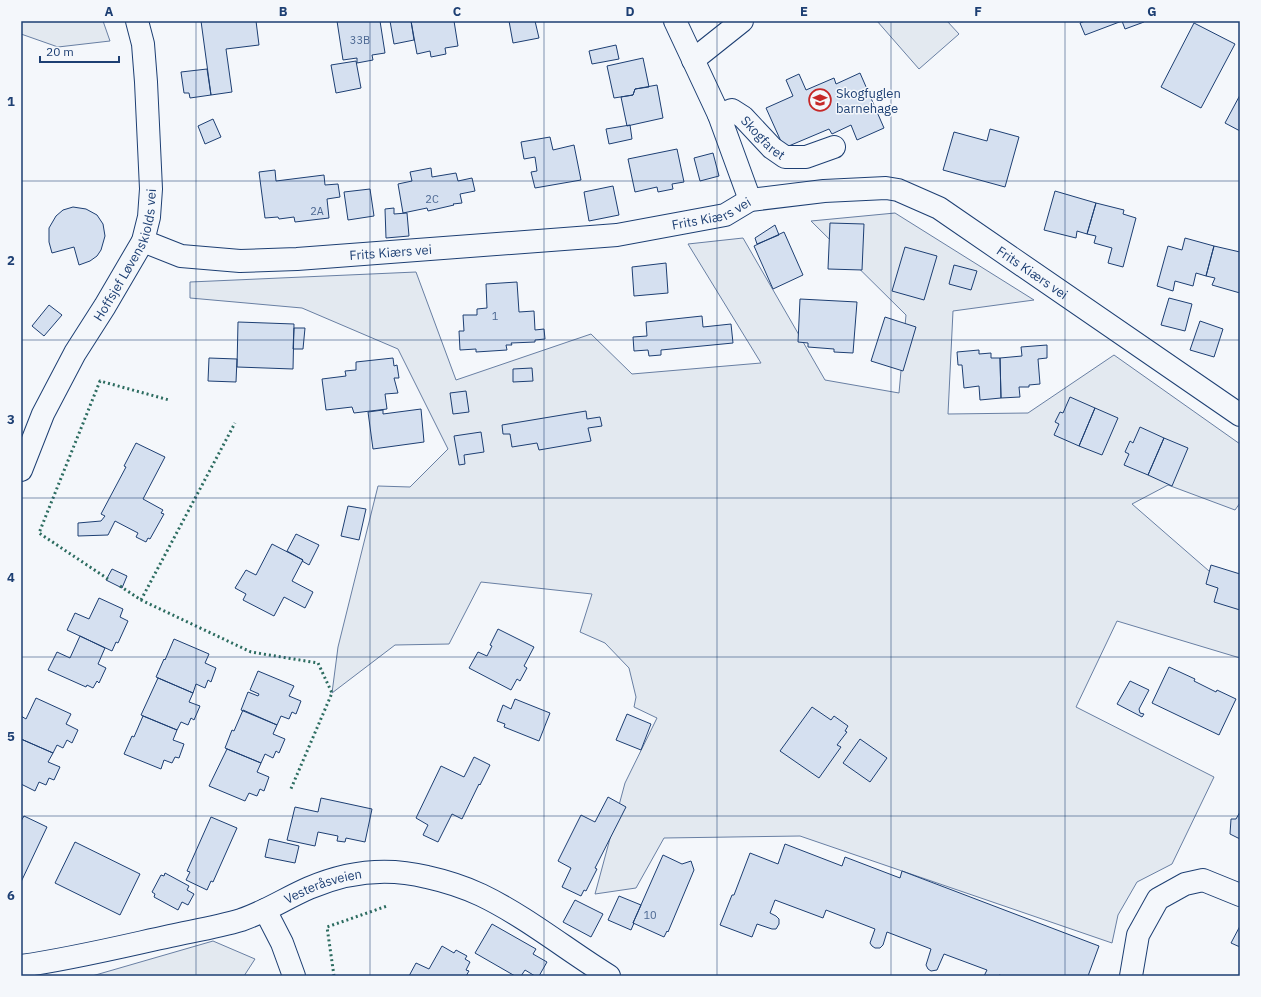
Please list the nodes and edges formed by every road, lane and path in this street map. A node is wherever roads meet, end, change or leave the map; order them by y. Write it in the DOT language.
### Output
graph roads {
  1 [pos="137,21"];
  2 [pos="675,21"];
  3 [pos="742,21"];
  4 [pos="693,60"];
  5 [pos="720,115"];
  6 [pos="834,147"];
  7 [pos="750,200"];
  8 [pos="143,241"];
  9 [pos="1240,415"];
  10 [pos="21,470"];
  11 [pos="1240,895"];
  12 [pos="265,910"];
  13 [pos="21,966"];
  14 [pos="294,976"];
  15 [pos="608,976"];
  16 [pos="1131,976"];
  1 -- 8 [label="street, Hoffsjef Løvenskiolds vei"];
  2 -- 4 [label="street, Skogfaret"];
  3 -- 4 [label="street"];
  4 -- 5 [label="street, Skogfaret"];
  5 -- 6 [label="street, Skogfaret"];
  5 -- 7 [label="street, Skogfaret"];
  7 -- 8 [label="street, Frits Kiærs vei"];
  7 -- 9 [label="street, Frits Kiærs vei"];
  8 -- 10 [label="street, Hoffsjef Løvenskiolds vei"];
  11 -- 16 [label="street"];
  12 -- 13 [label="street, Vesteråsveien"];
  12 -- 14 [label="street"];
  12 -- 15 [label="street, Vesteråsveien"];
}
